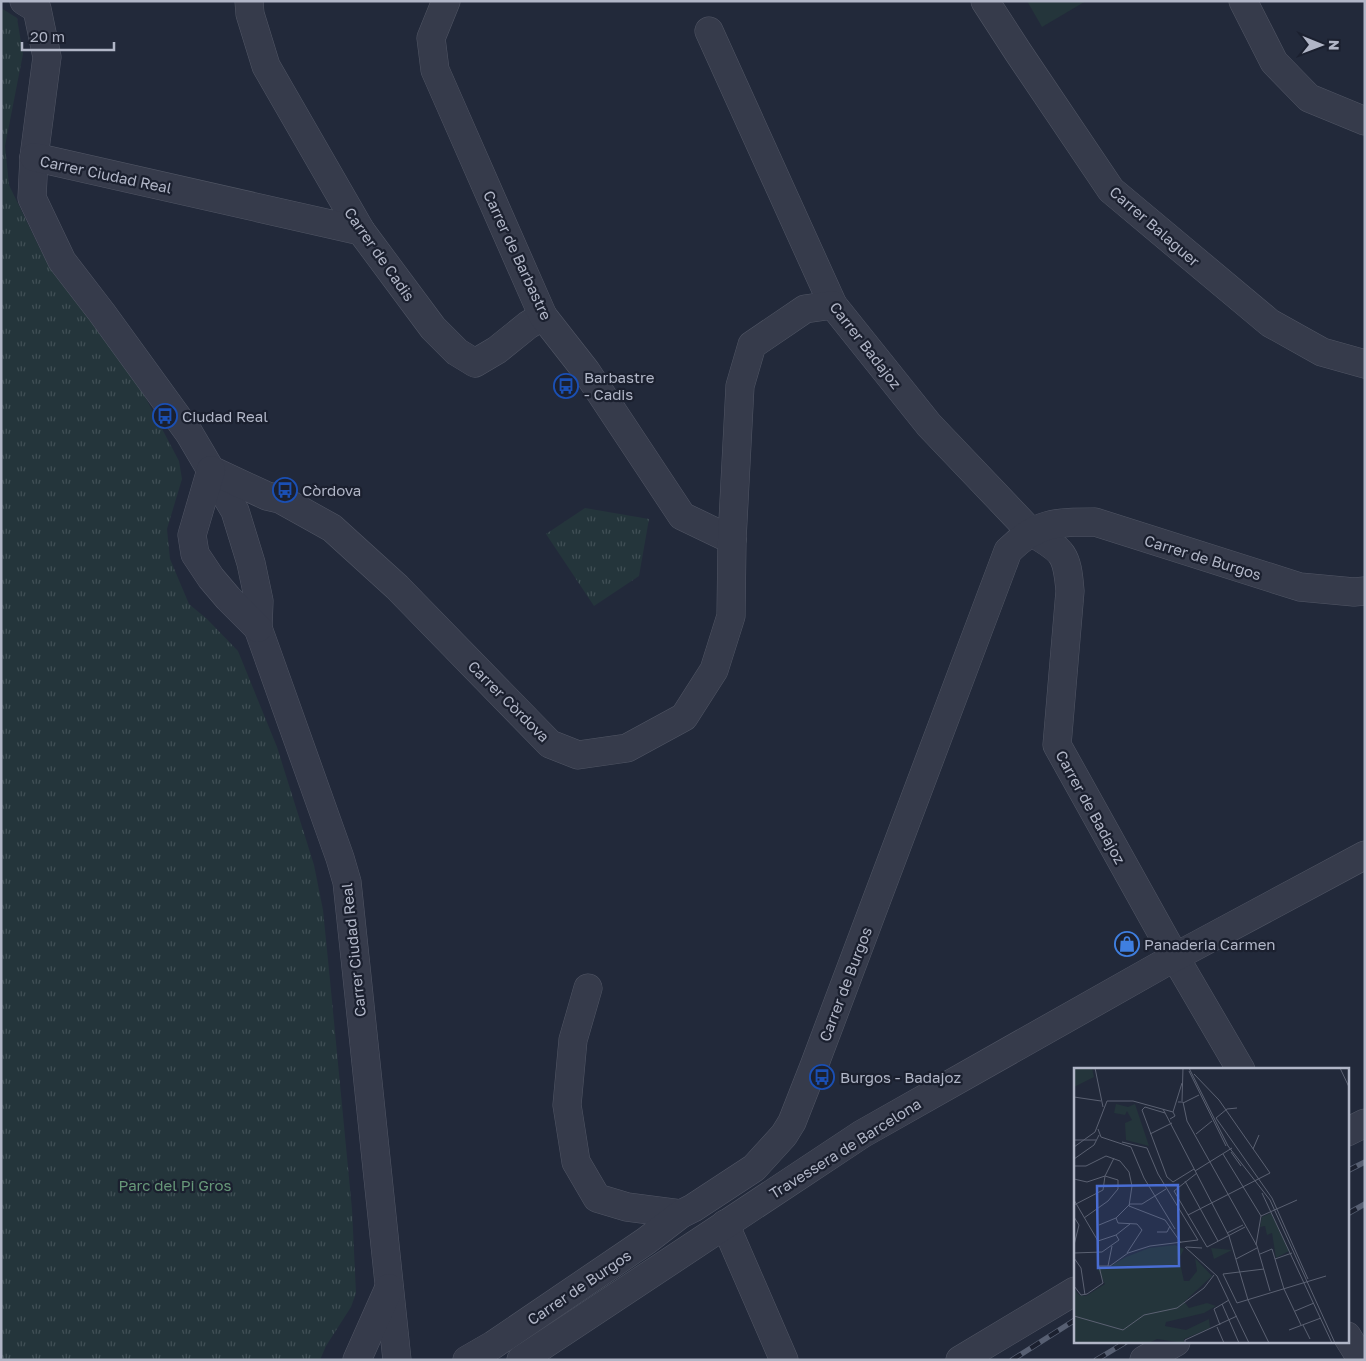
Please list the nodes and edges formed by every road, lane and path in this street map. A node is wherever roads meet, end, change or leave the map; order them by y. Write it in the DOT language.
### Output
graph roads {
  1 [pos="24,1"];
  2 [pos="250,1"];
  3 [pos="446,1"];
  4 [pos="985,1"];
  5 [pos="1243,1"];
  6 [pos="709,31"];
  7 [pos="1365,121"];
  8 [pos="34,157"];
  9 [pos="361,231"];
  10 [pos="833,305"];
  11 [pos="542,316"];
  12 [pos="1365,364"];
  13 [pos="211,470"];
  14 [pos="1036,529"];
  15 [pos="732,540"];
  16 [pos="1365,591"];
  17 [pos="258,628"];
  18 [pos="1365,855"];
  19 [pos="1175,957"];
  20 [pos="588,988"];
  21 [pos="1239,1068"];
  22 [pos="1365,1123"];
  23 [pos="1348,1132"];
  24 [pos="681,1214"];
  25 [pos="725,1224"];
  26 [pos="390,1285"];
  27 [pos="1074,1292"];
  28 [pos="1348,1338"];
  29 [pos="1172,1344"];
  30 [pos="357,1360"];
  31 [pos="397,1360"];
  32 [pos="467,1360"];
  33 [pos="521,1360"];
  34 [pos="784,1360"];
  35 [pos="960,1360"];
  36 [pos="1144,1360"];
  37 [pos="1362,1360"];
  1 -- 8 [label="street"];
  2 -- 9 [label="street, Carrer de Cadis"];
  3 -- 11 [label="street, Carrer de Barbastre"];
  4 -- 12 [label="street, Carrer Balaguer"];
  5 -- 7 [label="street"];
  6 -- 10 [label="street, Carrer Badajoz"];
  8 -- 9 [label="street, Carrer Ciudad Real"];
  8 -- 13 [label="street, Carrer Ciudad Real"];
  9 -- 11 [label="street, Carrer de Cadis"];
  10 -- 14 [label="street, Carrer Badajoz"];
  10 -- 15 [label="street, Carrer Còrdova"];
  11 -- 15 [label="street, Carrer de Barbastre"];
  13 -- 15 [label="street, Carrer Còrdova"];
  13 -- 17 [label="street, Carrer Ciudad Real"];
  13 -- 17 [label="street, Carrer Ciudad Real"];
  14 -- 16 [label="street, Carrer de Burgos"];
  14 -- 19 [label="street, Carrer de Badajoz"];
  14 -- 24 [label="street, Carrer de Burgos"];
  17 -- 26 [label="street, Carrer Ciudad Real"];
  18 -- 19 [label="street, Travessera de Barcelona"];
  19 -- 21 [label="street, Carrer de Badajoz"];
  19 -- 25 [label="street, Travessera de Barcelona"];
  20 -- 24 [label="street"];
  22 -- 23 [label="street"];
  24 -- 32 [label="street, Carrer de Burgos"];
  25 -- 33 [label="street, Travessera de Barcelona"];
  25 -- 34 [label="street"];
  26 -- 30 [label="street, Carrer Ciudad Real"];
  26 -- 31 [label="street, Carrer Ciudad Real"];
  27 -- 35 [label="street"];
  28 -- 37 [label="street"];
  29 -- 36 [label="street"];
}
